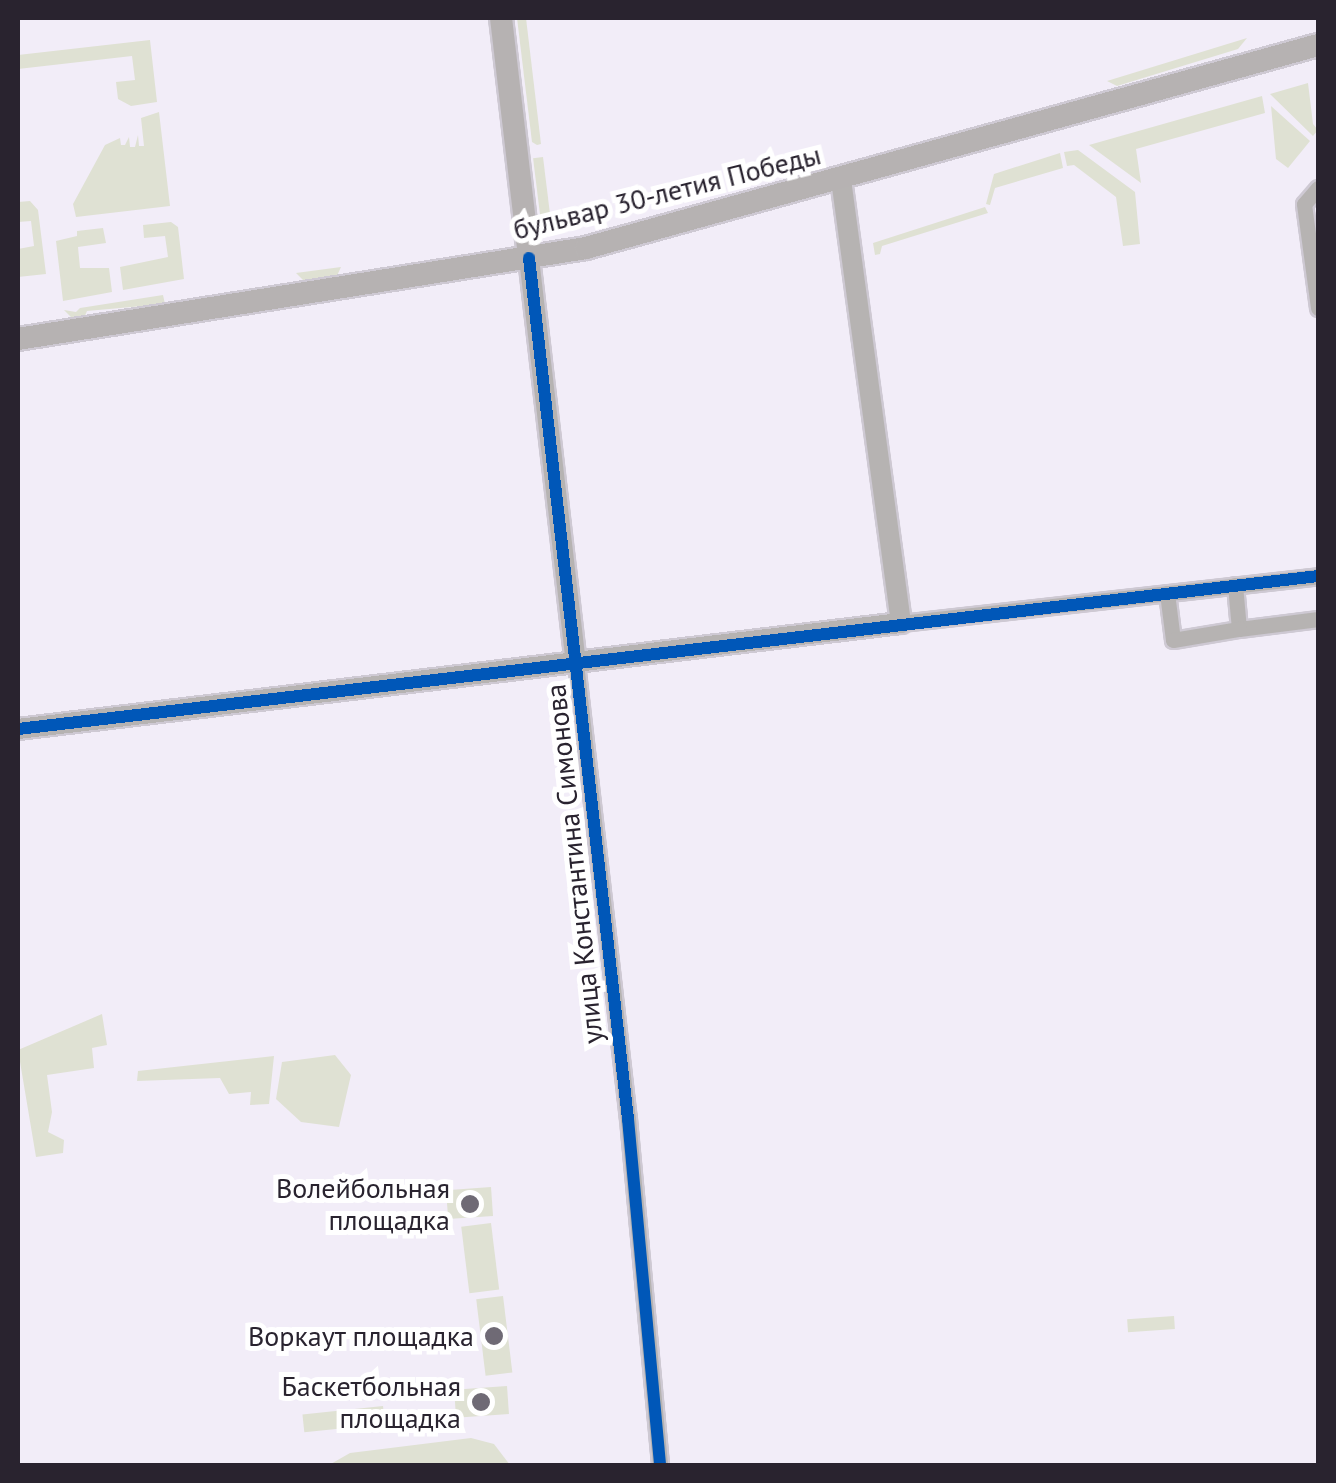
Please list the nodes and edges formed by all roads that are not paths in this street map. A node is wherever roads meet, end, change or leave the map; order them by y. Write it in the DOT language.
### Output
graph roads {
  1 [pos="501,18"];
  2 [pos="1318,45"];
  3 [pos="841,181"];
  4 [pos="1318,188"];
  5 [pos="529,258"];
  6 [pos="1318,308"];
  7 [pos="18,339"];
  8 [pos="1318,576"];
  9 [pos="1235,585"];
  10 [pos="1166,593"];
  11 [pos="1318,618"];
  12 [pos="901,623"];
  13 [pos="1239,629"];
  14 [pos="576,663"];
  15 [pos="18,729"];
  16 [pos="660,1466"];
  1 -- 5 [label="main road, улица Константина Симонова"];
  2 -- 3 [label="main road, бульвар 30-летия Победы"];
  3 -- 5 [label="main road, бульвар 30-летия Победы"];
  3 -- 12 [label="street"];
  4 -- 6 [label="street"];
  5 -- 7 [label="main road, бульвар 30-летия Победы"];
  5 -- 14 [label="street, улица Константина Симонова"];
  8 -- 9 [label="street"];
  9 -- 10 [label="street"];
  9 -- 13 [label="street"];
  10 -- 12 [label="street"];
  10 -- 13 [label="street"];
  11 -- 13 [label="street"];
  12 -- 14 [label="street"];
  14 -- 15 [label="street"];
  14 -- 16 [label="street, улица Константина Симонова"];
}
